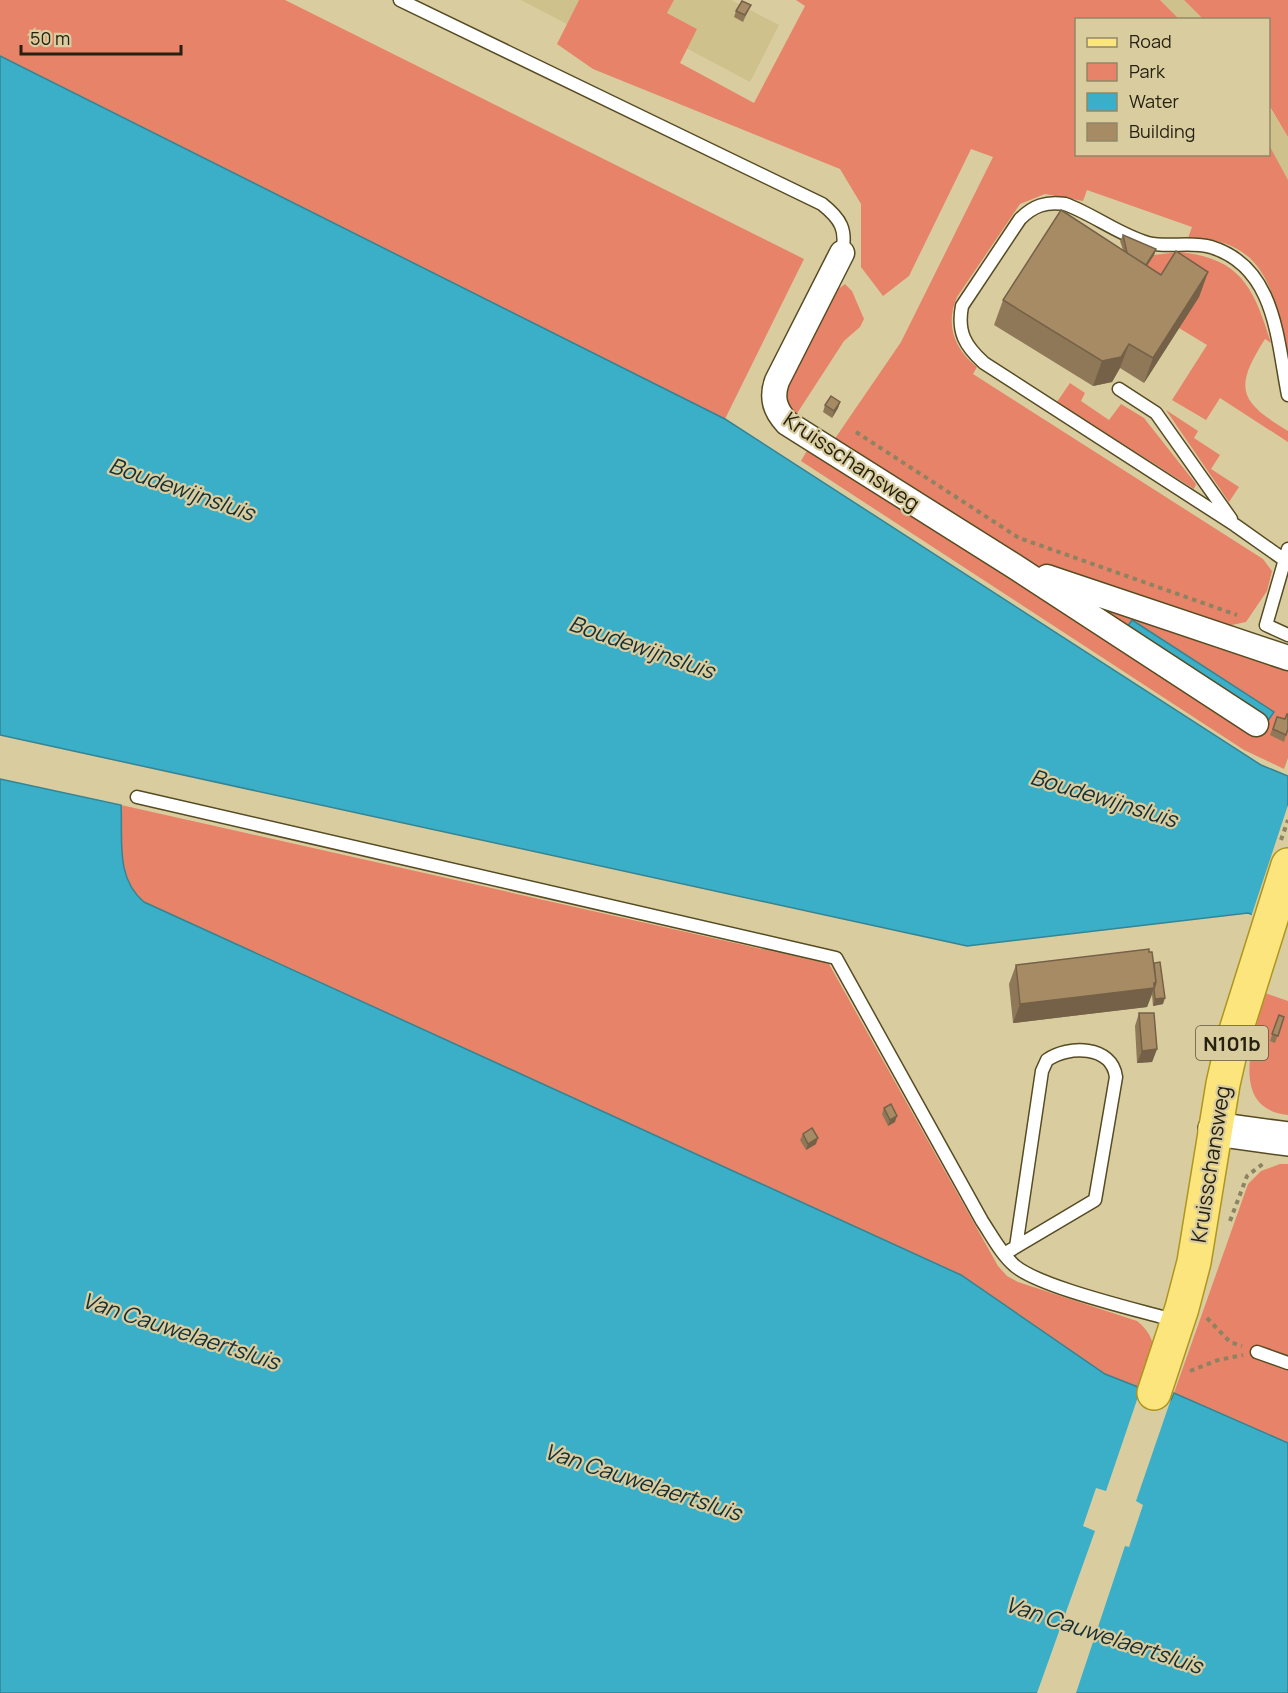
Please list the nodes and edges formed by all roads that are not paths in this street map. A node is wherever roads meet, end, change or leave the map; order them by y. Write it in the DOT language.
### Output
graph roads {
  1 [pos="400,0"];
  2 [pos="842,253"];
  3 [pos="1119,389"];
  4 [pos="1288,395"];
  5 [pos="1235,525"];
  6 [pos="1287,555"];
  7 [pos="1014,566"];
  8 [pos="1288,635"];
  9 [pos="1288,658"];
  10 [pos="1256,724"];
  11 [pos="137,797"];
  12 [pos="1288,865"];
  13 [pos="1215,1128"];
  14 [pos="1288,1139"];
  15 [pos="1016,1247"];
  16 [pos="1004,1254"];
  17 [pos="1191,1317"];
  18 [pos="1257,1352"];
  19 [pos="1288,1363"];
  20 [pos="1154,1393"];
  1 -- 2 [label="lane"];
  2 -- 7 [label="street, Kruisschansweg"];
  3 -- 5 [label="lane"];
  4 -- 5 [label="lane"];
  5 -- 6 [label="lane"];
  6 -- 8 [label="lane"];
  7 -- 9 [label="street, Kruisschansweg"];
  7 -- 10 [label="street, Kruisschansweg"];
  11 -- 16 [label="lane"];
  12 -- 13 [label="main road, Kruisschansweg / N101b"];
  13 -- 14 [label="street"];
  13 -- 17 [label="main road, Kruisschansweg / N101b"];
  15 -- 15 [label="lane"];
  15 -- 16 [label="lane"];
  16 -- 17 [label="lane"];
  17 -- 20 [label="main road, Kruisschansweg / N101b"];
  18 -- 19 [label="lane"];
}
